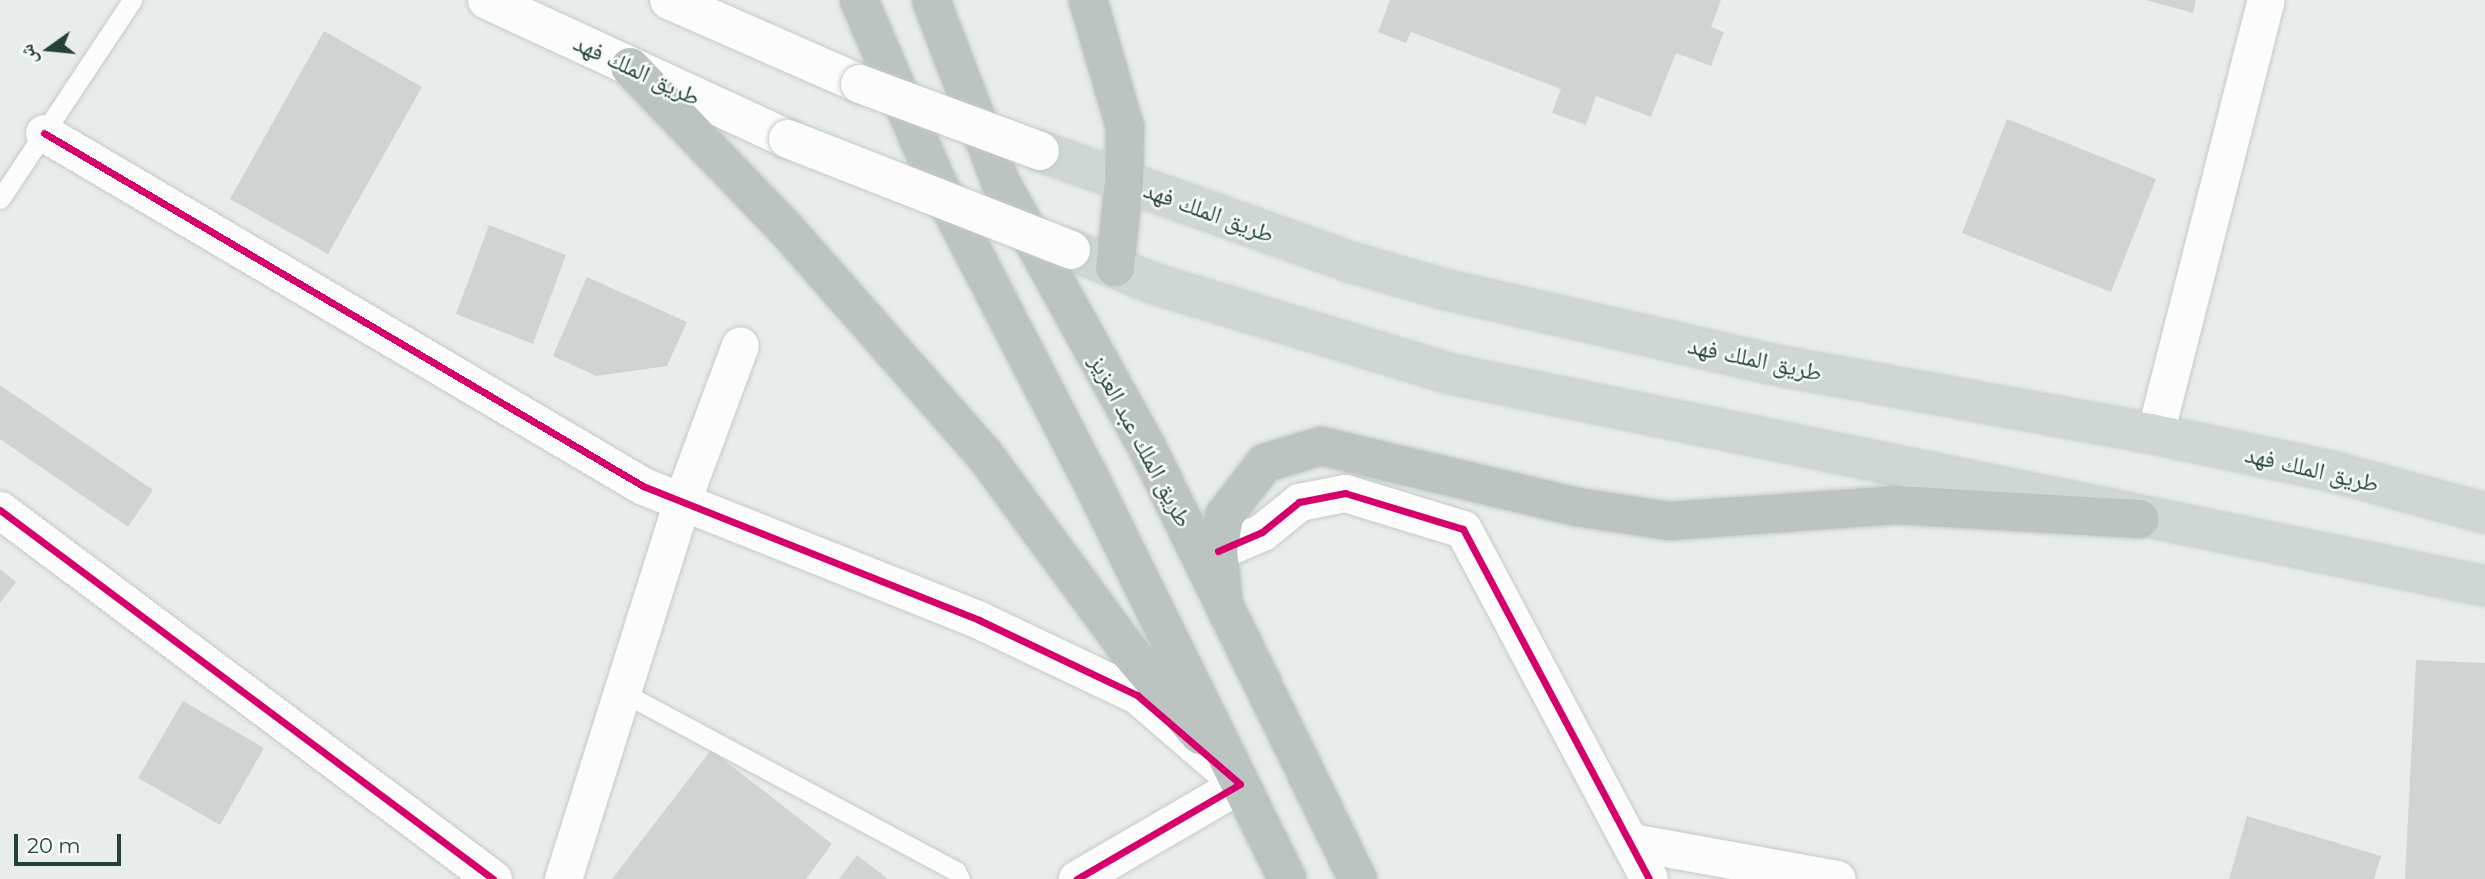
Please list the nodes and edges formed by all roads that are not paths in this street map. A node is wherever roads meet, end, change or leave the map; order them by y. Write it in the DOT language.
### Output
graph roads {
  1 [pos="132,0"];
  2 [pos="487,0"];
  3 [pos="669,0"];
  4 [pos="859,0"];
  5 [pos="931,0"];
  6 [pos="1088,0"];
  7 [pos="2266,0"];
  8 [pos="630,66"];
  9 [pos="44,133"];
  10 [pos="1124,182"];
  11 [pos="0,199"];
  12 [pos="1115,268"];
  13 [pos="740,345"];
  14 [pos="2155,434"];
  15 [pos="682,501"];
  16 [pos="0,510"];
  17 [pos="2485,513"];
  18 [pos="2140,519"];
  19 [pos="1217,551"];
  20 [pos="2485,586"];
  21 [pos="1224,605"];
  22 [pos="622,692"];
  23 [pos="1240,784"];
  24 [pos="1632,842"];
  25 [pos="493,879"];
  26 [pos="563,879"];
  27 [pos="960,879"];
  28 [pos="1077,879"];
  29 [pos="1287,879"];
  30 [pos="1358,879"];
  31 [pos="1649,879"];
  32 [pos="1837,879"];
  1 -- 9 [label="lane"];
  2 -- 8 [label="main road, طريق الملك فهد"];
  3 -- 10 [label="main road, طريق الملك فهد, bridge"];
  4 -- 23 [label="highway"];
  5 -- 21 [label="highway, طريق الملك عبد العزيز"];
  6 -- 10 [label="highway"];
  7 -- 14 [label="street"];
  8 -- 12 [label="main road, طريق الملك فهد, bridge"];
  8 -- 23 [label="highway"];
  9 -- 11 [label="lane"];
  9 -- 15 [label="street"];
  10 -- 12 [label="highway"];
  10 -- 14 [label="main road, طريق الملك فهد"];
  12 -- 18 [label="main road"];
  13 -- 15 [label="street"];
  14 -- 17 [label="main road, طريق الملك فهد"];
  15 -- 22 [label="street"];
  15 -- 23 [label="street"];
  16 -- 25 [label="street"];
  18 -- 19 [label="highway"];
  18 -- 20 [label="main road"];
  19 -- 21 [label="highway"];
  19 -- 24 [label="street"];
  21 -- 30 [label="highway, طريق الملك عبد العزيز"];
  22 -- 26 [label="street"];
  22 -- 27 [label="lane"];
  23 -- 28 [label="street"];
  23 -- 29 [label="highway"];
  24 -- 31 [label="street"];
  24 -- 32 [label="street"];
}
